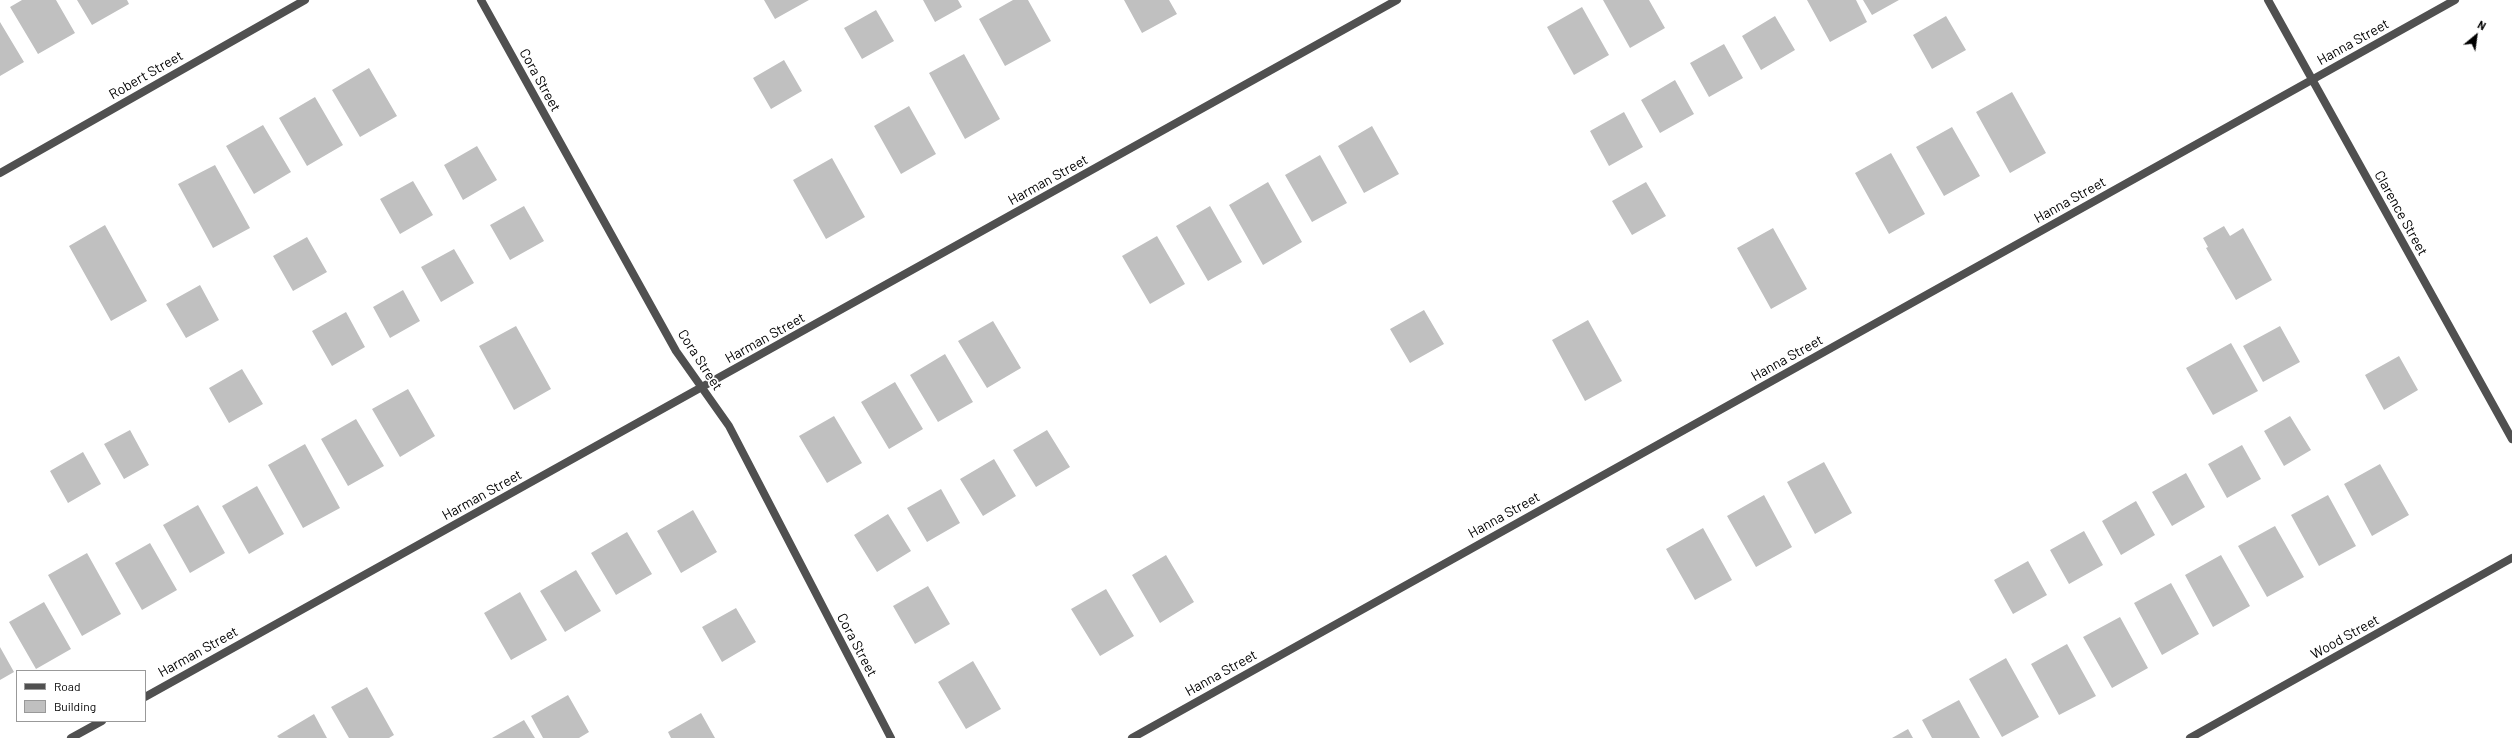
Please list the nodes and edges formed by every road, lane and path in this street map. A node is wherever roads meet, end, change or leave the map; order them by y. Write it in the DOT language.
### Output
graph roads {
  1 [pos="305,0"];
  2 [pos="481,0"];
  3 [pos="1397,0"];
  4 [pos="2268,0"];
  5 [pos="2455,0"];
  6 [pos="2312,79"];
  7 [pos="0,173"];
  8 [pos="702,387"];
  9 [pos="2512,439"];
  10 [pos="2512,558"];
  11 [pos="146,696"];
  12 [pos="100,722"];
  13 [pos="71,738"];
  14 [pos="891,738"];
  15 [pos="1132,738"];
  16 [pos="2190,738"];
  1 -- 7 [label="street, Robert Street"];
  2 -- 8 [label="street, Cora Street"];
  3 -- 8 [label="street, Harman Street"];
  4 -- 6 [label="street, Clarence Street"];
  5 -- 6 [label="street, Hanna Street"];
  6 -- 9 [label="street, Clarence Street"];
  6 -- 15 [label="street, Hanna Street"];
  8 -- 11 [label="street, Harman Street"];
  8 -- 14 [label="street, Cora Street"];
  10 -- 16 [label="street, Wood Street"];
  12 -- 13 [label="street"];
}
